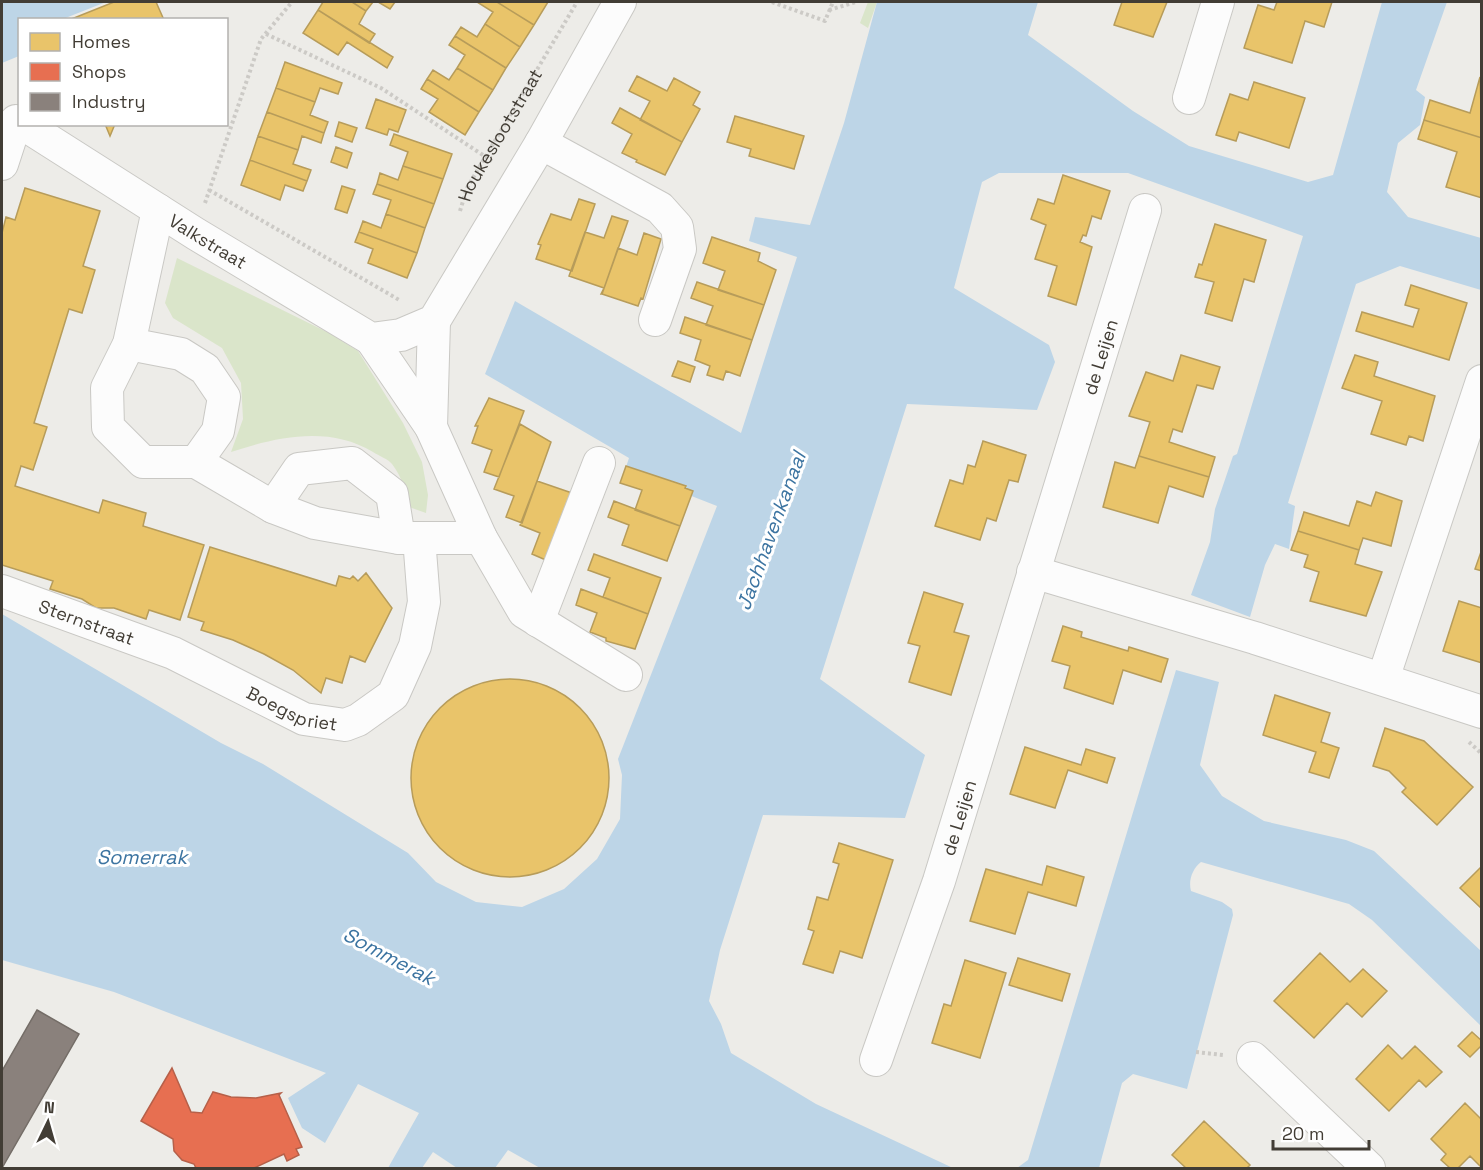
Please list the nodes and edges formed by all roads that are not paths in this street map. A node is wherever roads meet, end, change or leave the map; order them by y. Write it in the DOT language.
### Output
graph roads {
  1 [pos="619,2"];
  2 [pos="1218,2"];
  3 [pos="1189,98"];
  4 [pos="15,120"];
  5 [pos="25,126"];
  6 [pos="541,143"];
  7 [pos="2,164"];
  8 [pos="158,210"];
  9 [pos="1145,210"];
  10 [pos="655,320"];
  11 [pos="434,321"];
  12 [pos="386,337"];
  13 [pos="129,344"];
  14 [pos="1482,381"];
  15 [pos="431,427"];
  16 [pos="196,462"];
  17 [pos="599,463"];
  18 [pos="273,507"];
  19 [pos="409,538"];
  20 [pos="482,538"];
  21 [pos="1033,572"];
  22 [pos="2,591"];
  23 [pos="538,621"];
  24 [pos="173,653"];
  25 [pos="626,675"];
  26 [pos="1383,680"];
  27 [pos="1482,712"];
  28 [pos="1253,1058"];
  29 [pos="876,1060"];
  30 [pos="1369,1168"];
  1 -- 6 [label="street, Houkeslootstraat"];
  2 -- 3 [label="street"];
  4 -- 7 [label="street"];
  5 -- 8 [label="street, Valkstraat"];
  6 -- 10 [label="street"];
  6 -- 11 [label="street, Houkeslootstraat"];
  8 -- 12 [label="street, Valkstraat"];
  8 -- 13 [label="street"];
  9 -- 21 [label="street, de Leijen"];
  11 -- 12 [label="street"];
  11 -- 15 [label="street"];
  12 -- 15 [label="street"];
  13 -- 16 [label="street"];
  13 -- 16 [label="street"];
  14 -- 26 [label="street"];
  15 -- 20 [label="street"];
  16 -- 18 [label="street"];
  17 -- 23 [label="street"];
  18 -- 19 [label="street"];
  18 -- 19 [label="street, Boegspriet"];
  19 -- 20 [label="street"];
  19 -- 24 [label="street, Boegspriet"];
  20 -- 23 [label="street"];
  21 -- 26 [label="street"];
  21 -- 29 [label="street, de Leijen"];
  22 -- 24 [label="street, Sternstraat"];
  23 -- 25 [label="street"];
  26 -- 27 [label="street"];
  28 -- 30 [label="street"];
}
